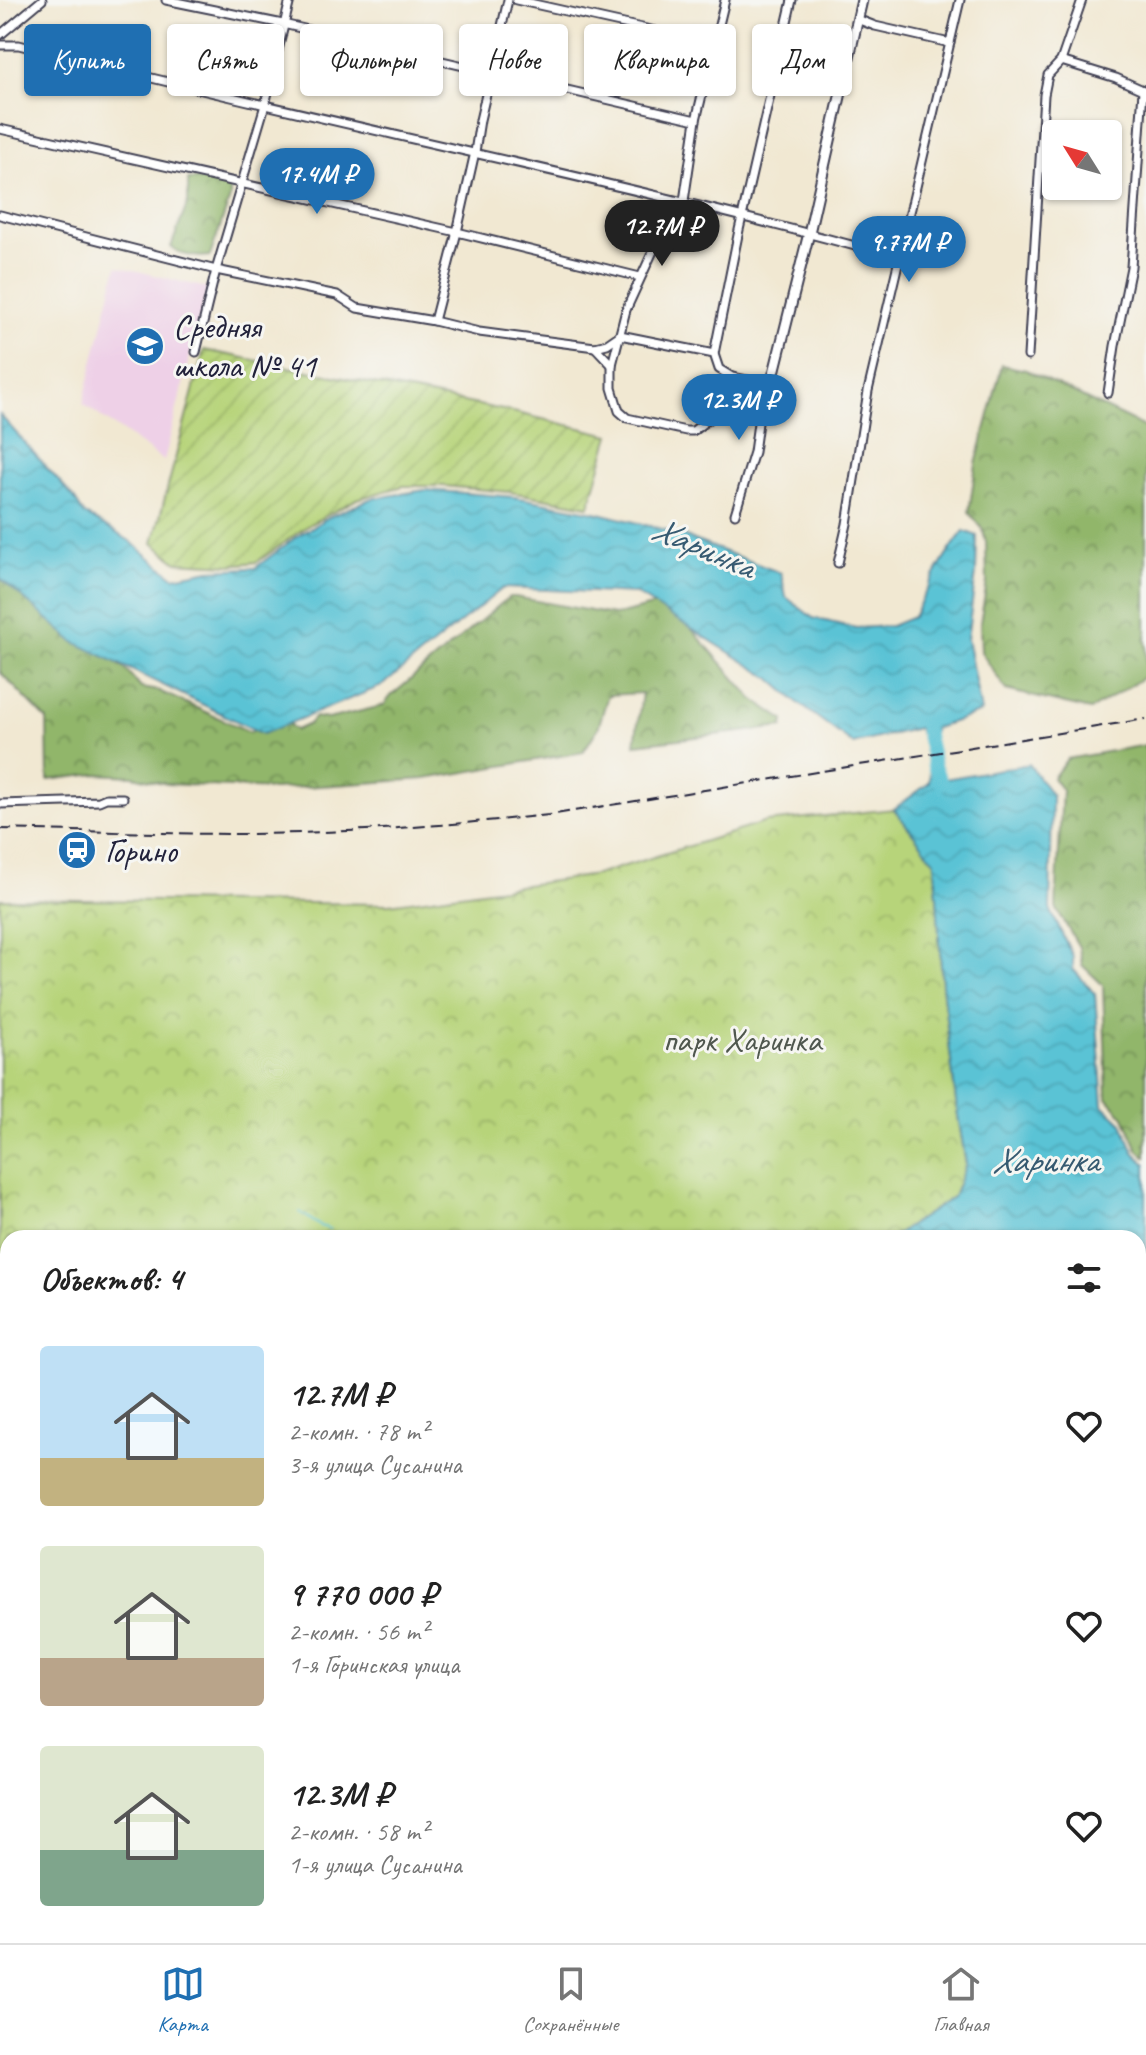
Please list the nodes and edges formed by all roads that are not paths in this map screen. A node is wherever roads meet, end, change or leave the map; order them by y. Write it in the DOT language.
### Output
graph roads {
  1 [pos="42,0"];
  2 [pos="166,0"];
  3 [pos="290,0"];
  4 [pos="508,0"];
  5 [pos="516,0"];
  6 [pos="725,0"];
  7 [pos="792,0"];
  8 [pos="862,0"];
  9 [pos="960,0"];
  10 [pos="1082,0"];
  11 [pos="857,19"];
  12 [pos="283,24"];
  13 [pos="284,24"];
  14 [pos="503,24"];
  15 [pos="624,24"];
  16 [pos="719,24"];
  17 [pos="0,35"];
  18 [pos="950,43"];
  19 [pos="0,45"];
  20 [pos="1061,61"];
  21 [pos="459,66"];
  22 [pos="568,91"];
  23 [pos="1144,91"];
  24 [pos="267,96"];
  25 [pos="486,96"];
  26 [pos="702,96"];
  27 [pos="265,105"];
  28 [pos="696,120"];
  29 [pos="0,129"];
  30 [pos="475,152"];
  31 [pos="242,184"];
  32 [pos="684,201"];
  33 [pos="0,215"];
  34 [pos="742,218"];
  35 [pos="457,232"];
  36 [pos="809,233"];
  37 [pos="899,258"];
  38 [pos="216,270"];
  39 [pos="640,277"];
  40 [pos="434,321"];
  41 [pos="620,335"];
  42 [pos="595,347"];
  43 [pos="196,352"];
  44 [pos="714,354"];
  45 [pos="1028,356"];
  46 [pos="612,365"];
  47 [pos="771,385"];
  48 [pos="1108,393"];
  49 [pos="761,401"];
  50 [pos="735,514"];
  51 [pos="838,563"];
  52 [pos="123,798"];
  53 [pos="0,804"];
  1 -- 17 [label="street"];
  2 -- 12 [label="street"];
  3 -- 12 [label="street"];
  4 -- 14 [label="street"];
  5 -- 15 [label="street"];
  6 -- 16 [label="street"];
  7 -- 34 [label="street"];
  8 -- 11 [label="street"];
  9 -- 18 [label="street"];
  10 -- 20 [label="street"];
  11 -- 18 [label="street"];
  11 -- 36 [label="street"];
  13 -- 21 [label="street"];
  18 -- 37 [label="street"];
  19 -- 27 [label="street"];
  20 -- 23 [label="street"];
  20 -- 45 [label="street"];
  22 -- 28 [label="street"];
  23 -- 48 [label="street"];
  24 -- 27 [label="street"];
  25 -- 30 [label="street"];
  26 -- 28 [label="street"];
  27 -- 30 [label="street"];
  27 -- 31 [label="street"];
  28 -- 32 [label="street"];
  29 -- 31 [label="street"];
  30 -- 32 [label="street"];
  30 -- 35 [label="street"];
  31 -- 35 [label="street"];
  31 -- 38 [label="street"];
  32 -- 34 [label="street"];
  32 -- 39 [label="street"];
  33 -- 38 [label="street"];
  34 -- 36 [label="street"];
  34 -- 44 [label="street"];
  35 -- 39 [label="street"];
  35 -- 40 [label="street"];
  36 -- 37 [label="street"];
  36 -- 47 [label="street"];
  37 -- 51 [label="street"];
  38 -- 40 [label="street"];
  38 -- 43 [label="street"];
  39 -- 41 [label="street"];
  40 -- 42 [label="street"];
  41 -- 42 [label="street"];
  41 -- 44 [label="street"];
  41 -- 46 [label="street"];
  42 -- 46 [label="street"];
  44 -- 47 [label="street"];
  46 -- 49 [label="street"];
  47 -- 49 [label="street"];
  49 -- 50 [label="street"];
  52 -- 53 [label="street"];
}
